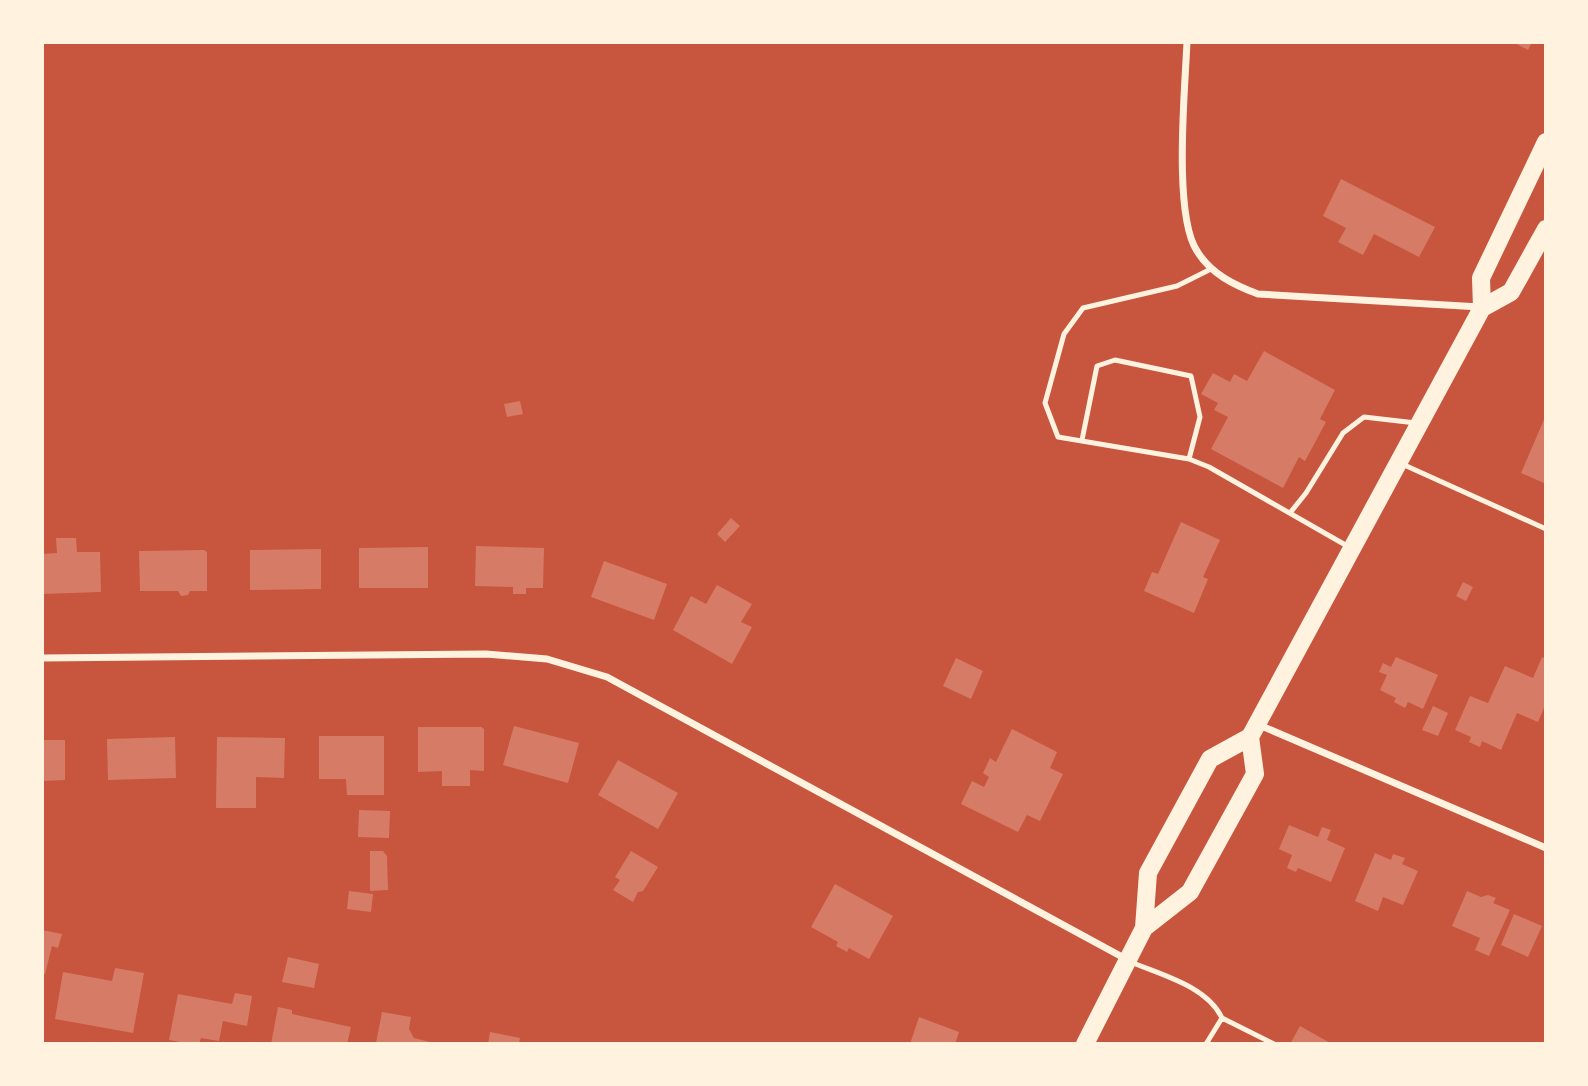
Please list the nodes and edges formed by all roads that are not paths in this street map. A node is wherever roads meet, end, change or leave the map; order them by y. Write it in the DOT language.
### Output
graph roads {
  1 [pos="1186,42"];
  2 [pos="1546,144"];
  3 [pos="1546,229"];
  4 [pos="1211,268"];
  5 [pos="1482,307"];
  6 [pos="1419,423"];
  7 [pos="1082,440"];
  8 [pos="1189,459"];
  9 [pos="1398,462"];
  10 [pos="1290,513"];
  11 [pos="1546,529"];
  12 [pos="1352,548"];
  13 [pos="42,659"];
  14 [pos="1253,731"];
  15 [pos="1546,848"];
  16 [pos="1144,928"];
  17 [pos="1126,960"];
  18 [pos="1222,1018"];
  19 [pos="1085,1044"];
  20 [pos="1206,1044"];
  21 [pos="1274,1044"];
  1 -- 4 [label="street"];
  2 -- 5 [label="main road"];
  3 -- 5 [label="main road"];
  4 -- 5 [label="street"];
  4 -- 7 [label="lane"];
  5 -- 6 [label="main road"];
  6 -- 9 [label="main road"];
  6 -- 10 [label="lane"];
  7 -- 8 [label="lane"];
  7 -- 8 [label="lane"];
  8 -- 10 [label="lane"];
  9 -- 11 [label="lane"];
  9 -- 12 [label="main road"];
  10 -- 12 [label="lane"];
  12 -- 14 [label="main road"];
  13 -- 17 [label="street"];
  14 -- 15 [label="street"];
  14 -- 16 [label="main road"];
  14 -- 16 [label="main road"];
  16 -- 17 [label="main road"];
  17 -- 18 [label="lane"];
  17 -- 19 [label="main road"];
  18 -- 20 [label="lane"];
  18 -- 21 [label="lane"];
}
